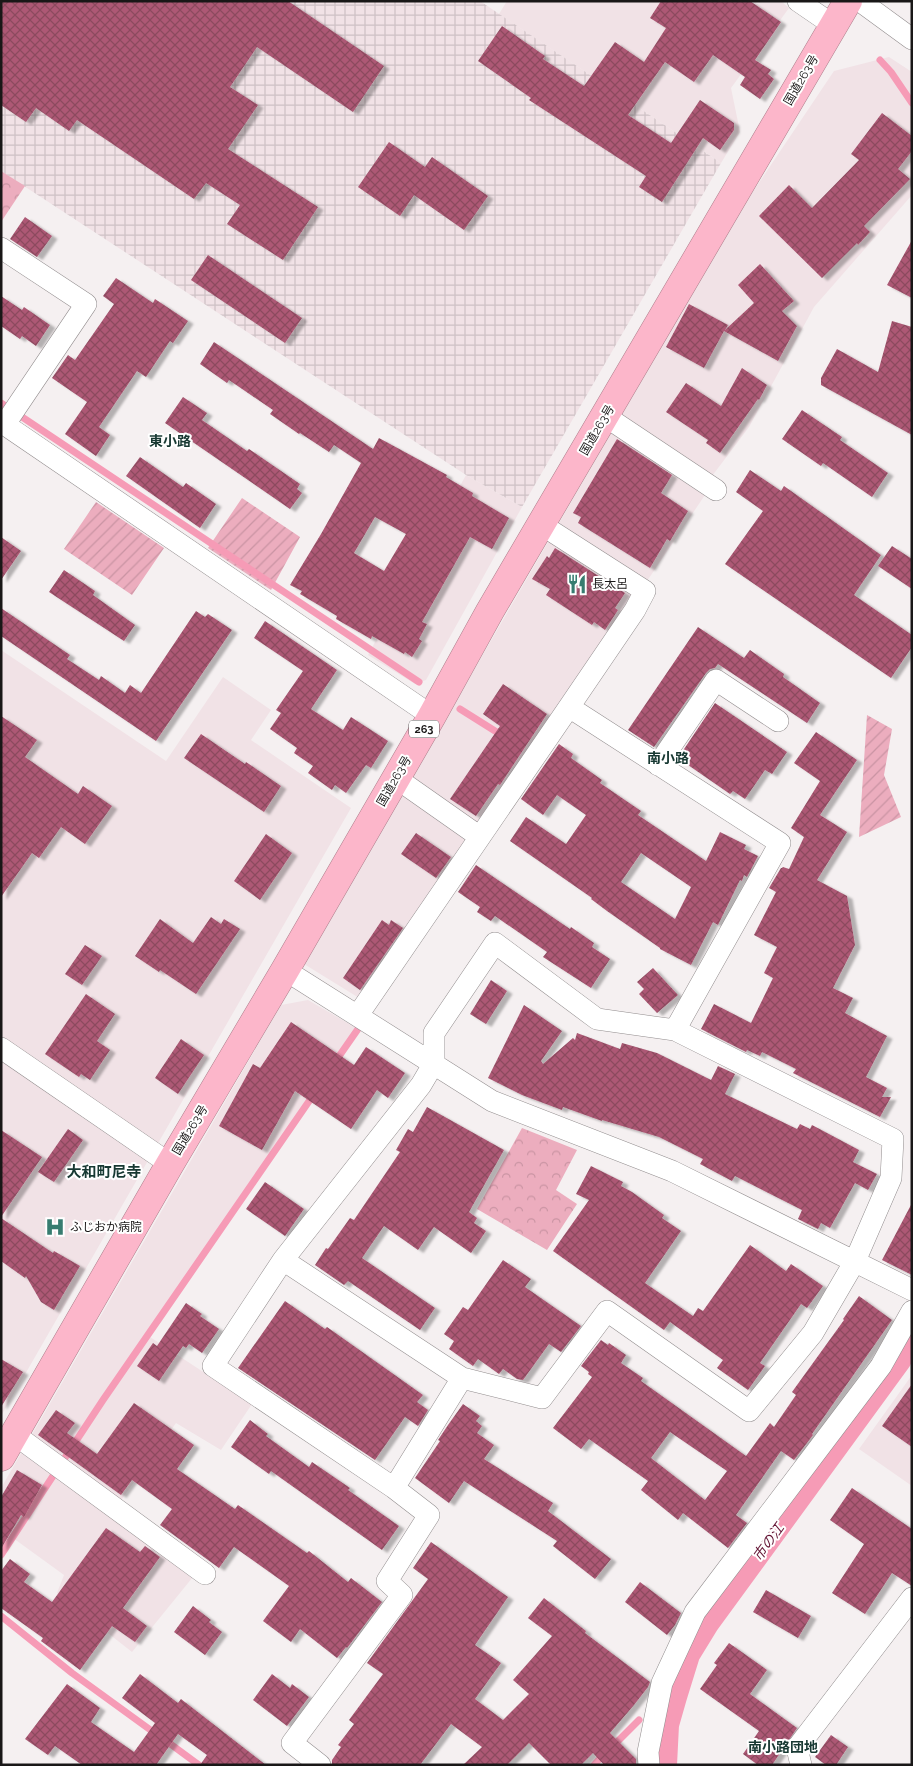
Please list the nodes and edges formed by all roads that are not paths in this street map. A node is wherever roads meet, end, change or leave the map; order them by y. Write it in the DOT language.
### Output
graph roads {
  1 [pos="798,1"];
  2 [pos="848,1"];
  3 [pos="860,1"];
  4 [pos="833,25"];
  5 [pos="912,39"];
  6 [pos="1,248"];
  7 [pos="605,416"];
  8 [pos="8,417"];
  9 [pos="716,490"];
  10 [pos="542,525"];
  11 [pos="569,707"];
  12 [pos="432,716"];
  13 [pos="778,721"];
  14 [pos="658,764"];
  15 [pos="396,778"];
  16 [pos="480,837"];
  17 [pos="285,970"];
  18 [pos="358,1015"];
  19 [pos="676,1030"];
  20 [pos="1,1048"];
  21 [pos="434,1063"];
  22 [pos="170,1164"];
  23 [pos="283,1260"];
  24 [pos="855,1261"];
  25 [pos="912,1290"];
  26 [pos="912,1311"];
  27 [pos="462,1378"];
  28 [pos="8,1446"];
  29 [pos="394,1488"];
  30 [pos="205,1574"];
  31 [pos="912,1598"];
  32 [pos="320,1765"];
  33 [pos="649,1765"];
  34 [pos="801,1765"];
  1 -- 4 [label="street"];
  2 -- 4 [label="highway, 国道263号 / 263"];
  3 -- 5 [label="street"];
  4 -- 7 [label="highway, 国道263号 / 263"];
  6 -- 8 [label="street"];
  7 -- 9 [label="street"];
  7 -- 10 [label="highway, 国道263号 / 263"];
  8 -- 12 [label="street"];
  10 -- 11 [label="street"];
  10 -- 12 [label="highway, 国道263号 / 263"];
  11 -- 14 [label="street"];
  11 -- 16 [label="street"];
  12 -- 15 [label="highway, 国道263号 / 263"];
  13 -- 14 [label="street"];
  14 -- 19 [label="street"];
  15 -- 16 [label="street"];
  15 -- 17 [label="highway, 国道263号 / 263"];
  16 -- 18 [label="street"];
  17 -- 18 [label="street"];
  17 -- 22 [label="highway, 国道263号 / 263"];
  18 -- 21 [label="street"];
  19 -- 21 [label="street"];
  19 -- 24 [label="street"];
  20 -- 22 [label="street"];
  21 -- 23 [label="street"];
  21 -- 24 [label="street"];
  22 -- 28 [label="highway, 国道263号 / 263"];
  23 -- 27 [label="street"];
  23 -- 29 [label="street"];
  24 -- 25 [label="street"];
  24 -- 27 [label="street"];
  26 -- 33 [label="street"];
  27 -- 29 [label="street"];
  28 -- 30 [label="street"];
  29 -- 32 [label="street"];
  31 -- 34 [label="street"];
}
